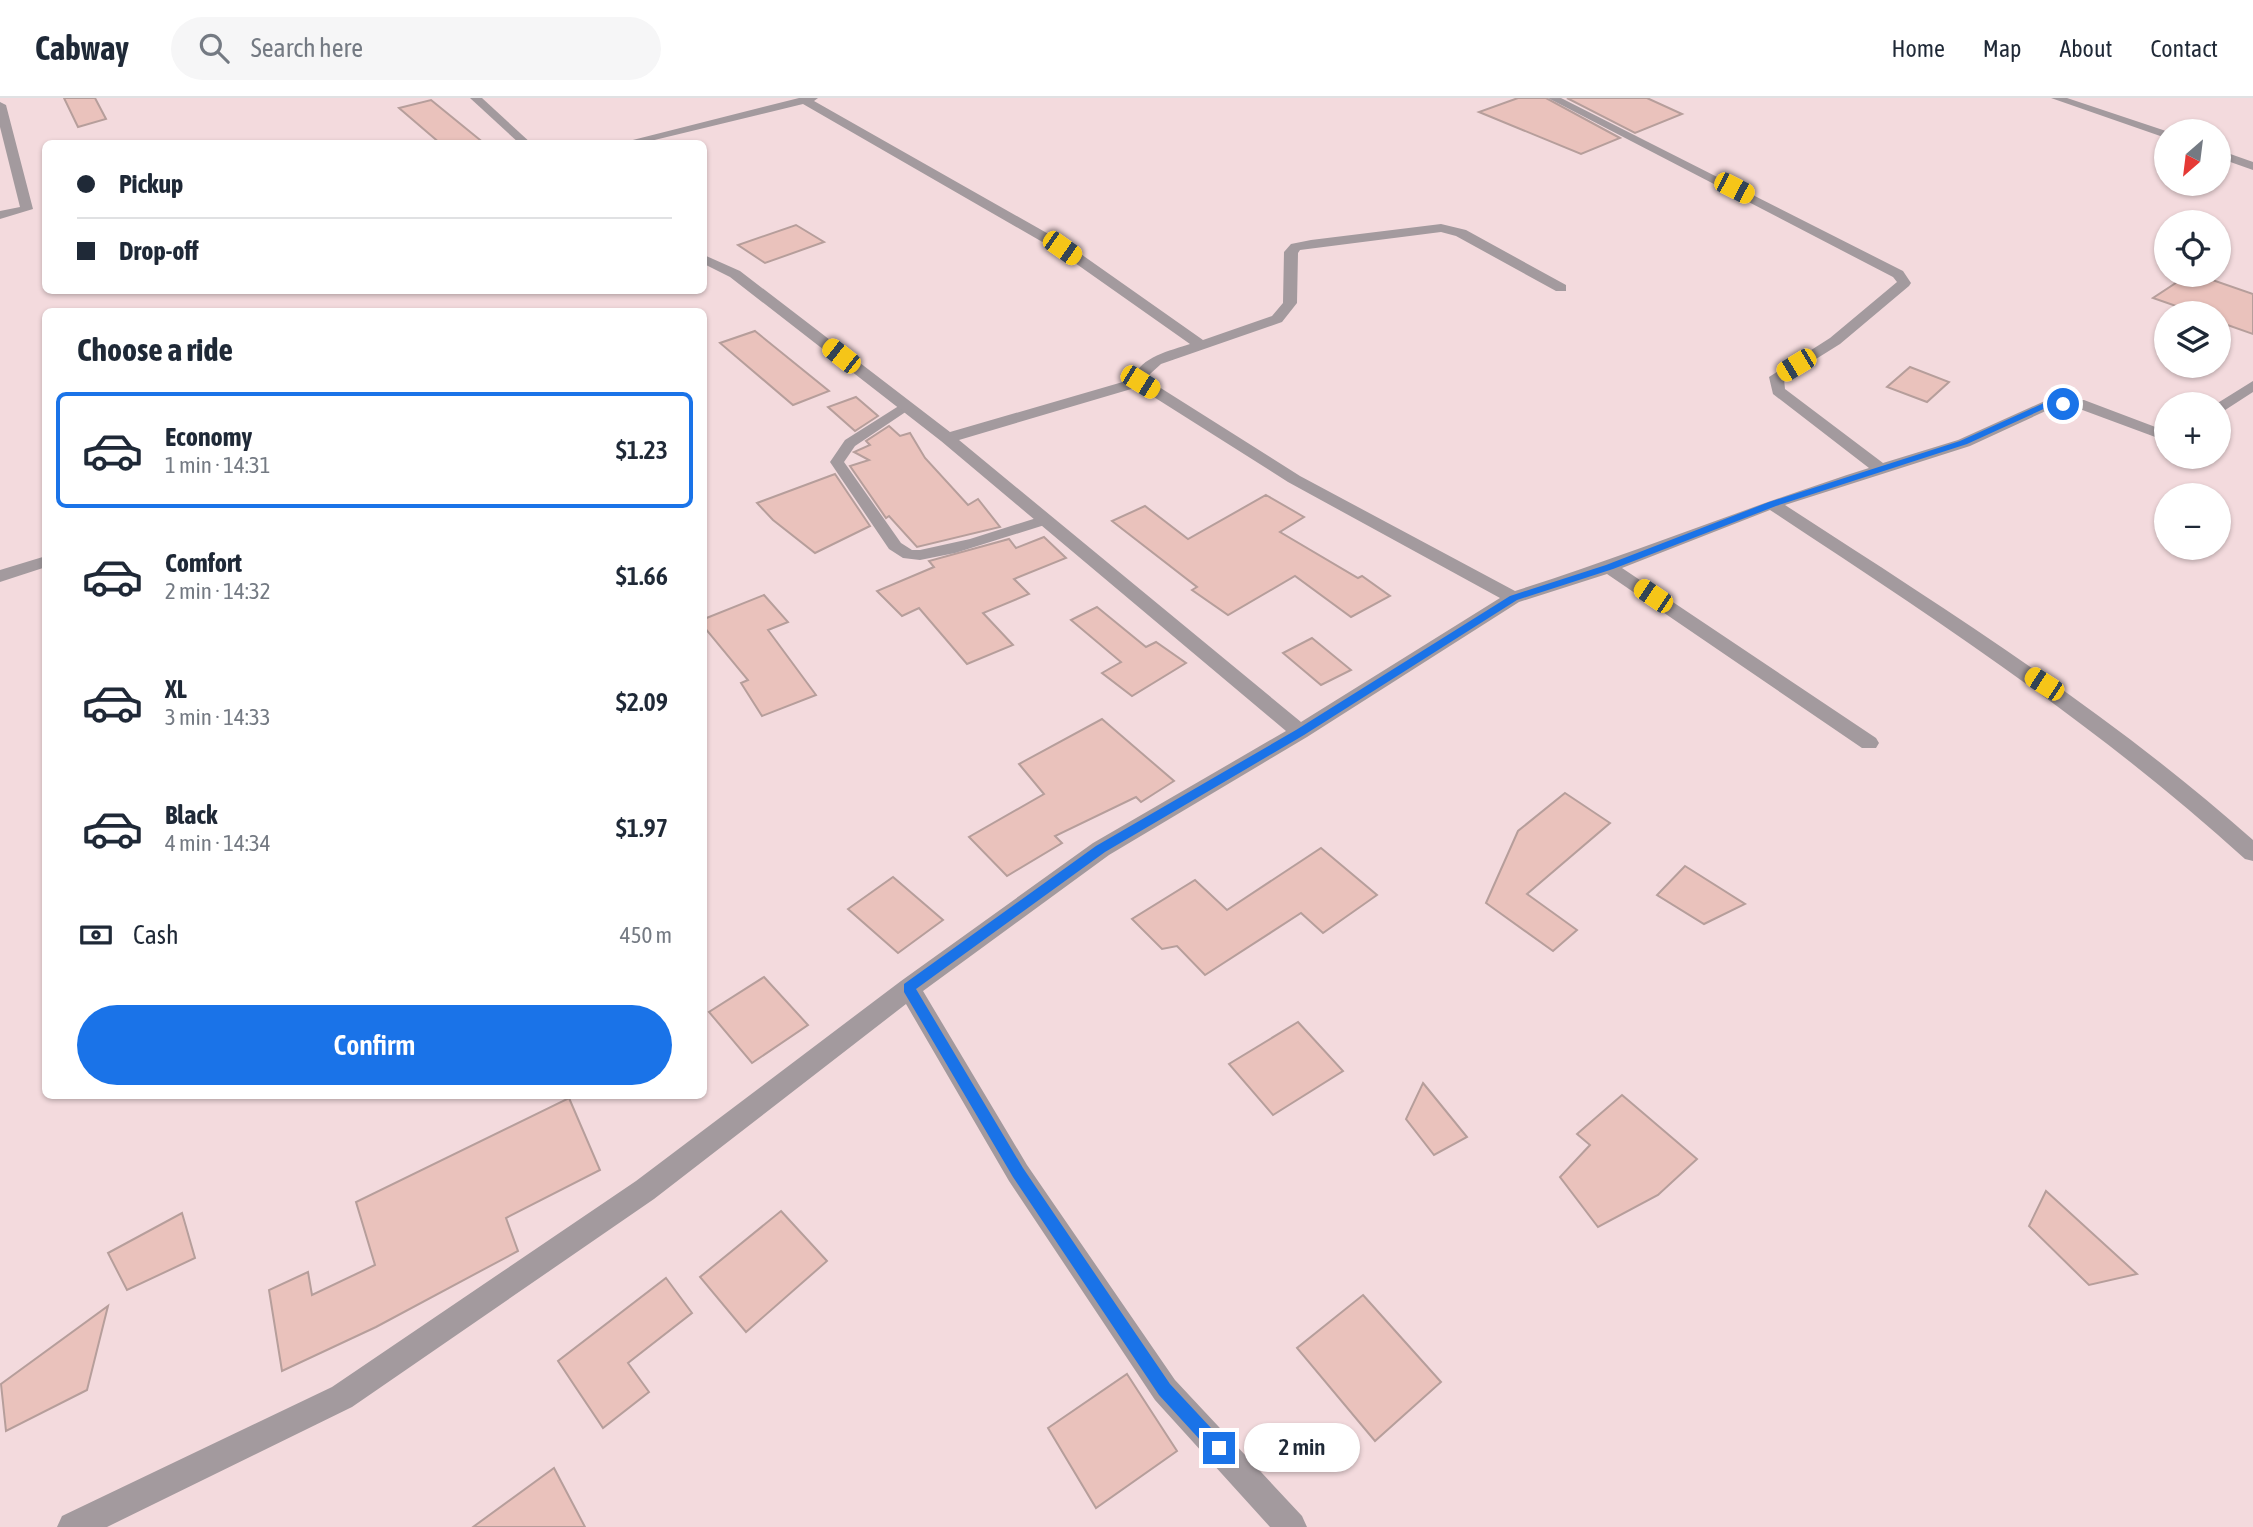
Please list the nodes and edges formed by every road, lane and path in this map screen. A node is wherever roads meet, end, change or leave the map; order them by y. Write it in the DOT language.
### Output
graph roads {
  1 [pos="475,98"];
  2 [pos="1553,98"];
  3 [pos="2056,98"];
  4 [pos="808,99"];
  5 [pos="0,106"];
  6 [pos="2154,131"];
  7 [pos="522,140"];
  8 [pos="639,140"];
  9 [pos="2231,158"];
  10 [pos="2253,166"];
  11 [pos="0,215"];
  12 [pos="707,260"];
  13 [pos="1561,288"];
  14 [pos="1201,345"];
  15 [pos="1140,382"];
  16 [pos="2251,389"];
  17 [pos="2231,402"];
  18 [pos="905,406"];
  19 [pos="2154,431"];
  20 [pos="947,438"];
  21 [pos="1880,469"];
  22 [pos="1772,504"];
  23 [pos="1046,520"];
  24 [pos="42,562"];
  25 [pos="1609,567"];
  26 [pos="0,576"];
  27 [pos="1513,598"];
  28 [pos="1300,733"];
  29 [pos="1869,743"];
  30 [pos="2253,853"];
  31 [pos="909,988"];
  32 [pos="73,1527"];
  33 [pos="1291,1527"];
  1 -- 7 [label="street"];
  2 -- 21 [label="street"];
  3 -- 6 [label="street"];
  4 -- 8 [label="street"];
  4 -- 14 [label="street"];
  5 -- 11 [label="street"];
  9 -- 10 [label="street"];
  12 -- 18 [label="street"];
  13 -- 14 [label="street"];
  14 -- 15 [label="street"];
  15 -- 20 [label="street"];
  15 -- 27 [label="street"];
  16 -- 17 [label="street"];
  18 -- 20 [label="street"];
  18 -- 23 [label="lane"];
  19 -- 21 [label="street"];
  20 -- 23 [label="street"];
  21 -- 22 [label="street"];
  22 -- 25 [label="street"];
  22 -- 30 [label="street"];
  23 -- 28 [label="street"];
  24 -- 26 [label="street"];
  25 -- 27 [label="street"];
  25 -- 29 [label="street"];
  27 -- 28 [label="street"];
  28 -- 31 [label="street"];
  31 -- 32 [label="street"];
  31 -- 33 [label="street"];
}
